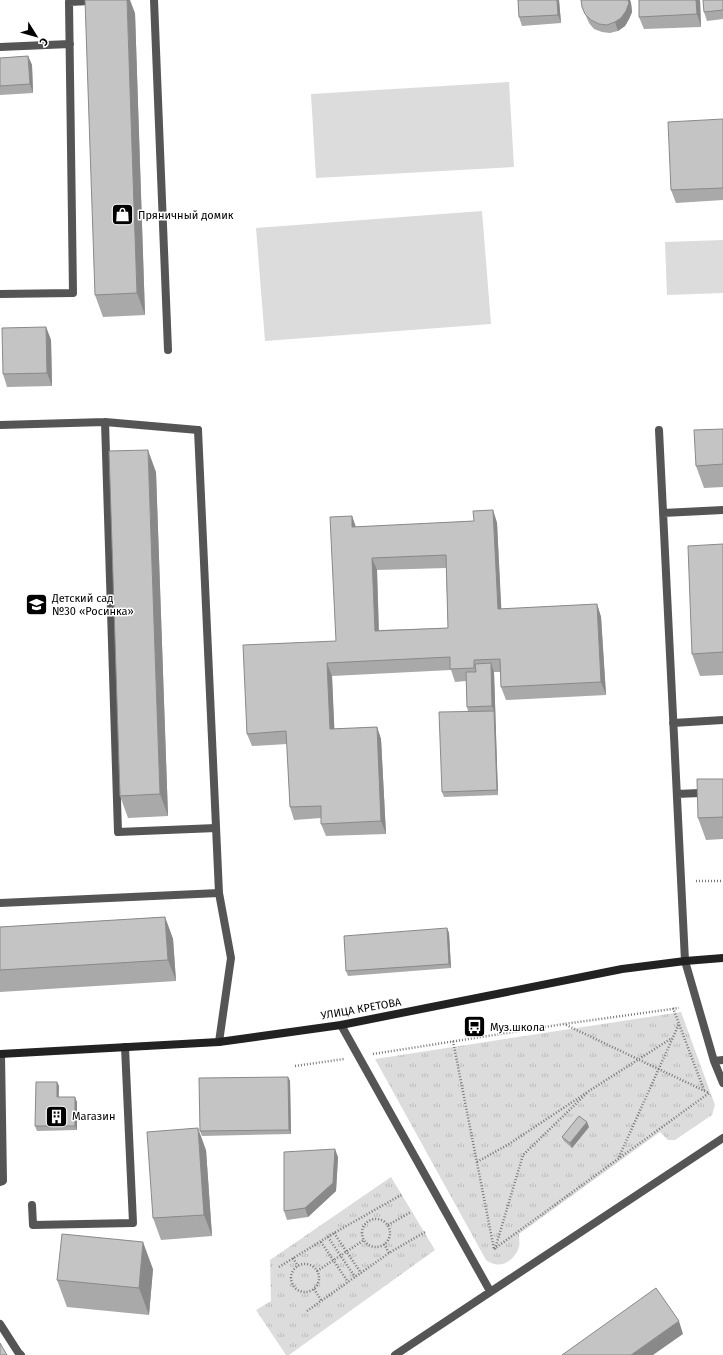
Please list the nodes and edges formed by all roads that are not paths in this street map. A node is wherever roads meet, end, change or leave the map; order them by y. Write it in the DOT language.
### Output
graph roads {
  1 [pos="110,0"];
  2 [pos="154,0"];
  3 [pos="70,44"];
  4 [pos="0,47"];
  5 [pos="0,294"];
  6 [pos="168,350"];
  7 [pos="105,422"];
  8 [pos="0,425"];
  9 [pos="659,430"];
  10 [pos="723,510"];
  11 [pos="663,512"];
  12 [pos="723,720"];
  13 [pos="673,723"];
  14 [pos="723,792"];
  15 [pos="677,794"];
  16 [pos="216,828"];
  17 [pos="219,893"];
  18 [pos="0,903"];
  19 [pos="723,958"];
  20 [pos="685,961"];
  21 [pos="341,1025"];
  22 [pos="219,1042"];
  23 [pos="125,1047"];
  24 [pos="1,1054"];
  25 [pos="723,1060"];
  26 [pos="714,1061"];
  27 [pos="723,1083"];
  28 [pos="723,1138"];
  29 [pos="0,1182"];
  30 [pos="32,1205"];
  31 [pos="490,1291"];
  32 [pos="0,1324"];
  33 [pos="21,1355"];
  34 [pos="395,1355"];
  1 -- 3 [label="street"];
  2 -- 6 [label="street"];
  3 -- 4 [label="street"];
  3 -- 5 [label="street"];
  7 -- 8 [label="street"];
  7 -- 16 [label="street"];
  7 -- 16 [label="street"];
  9 -- 11 [label="street"];
  10 -- 11 [label="street"];
  11 -- 13 [label="street"];
  12 -- 13 [label="street"];
  13 -- 15 [label="street"];
  14 -- 15 [label="street"];
  15 -- 20 [label="street"];
  16 -- 17 [label="street"];
  17 -- 18 [label="street"];
  17 -- 22 [label="street"];
  19 -- 20 [label="street, УЛИЦА КРЕТОВА"];
  20 -- 21 [label="street, УЛИЦА КРЕТОВА"];
  20 -- 26 [label="street"];
  21 -- 22 [label="street, УЛИЦА КРЕТОВА"];
  21 -- 31 [label="street"];
  22 -- 23 [label="street, УЛИЦА КРЕТОВА"];
  23 -- 24 [label="street, УЛИЦА КРЕТОВА"];
  23 -- 30 [label="street"];
  24 -- 29 [label="street"];
  25 -- 26 [label="street"];
  26 -- 27 [label="street"];
  28 -- 31 [label="street"];
  31 -- 34 [label="street"];
  32 -- 33 [label="street"];
}
